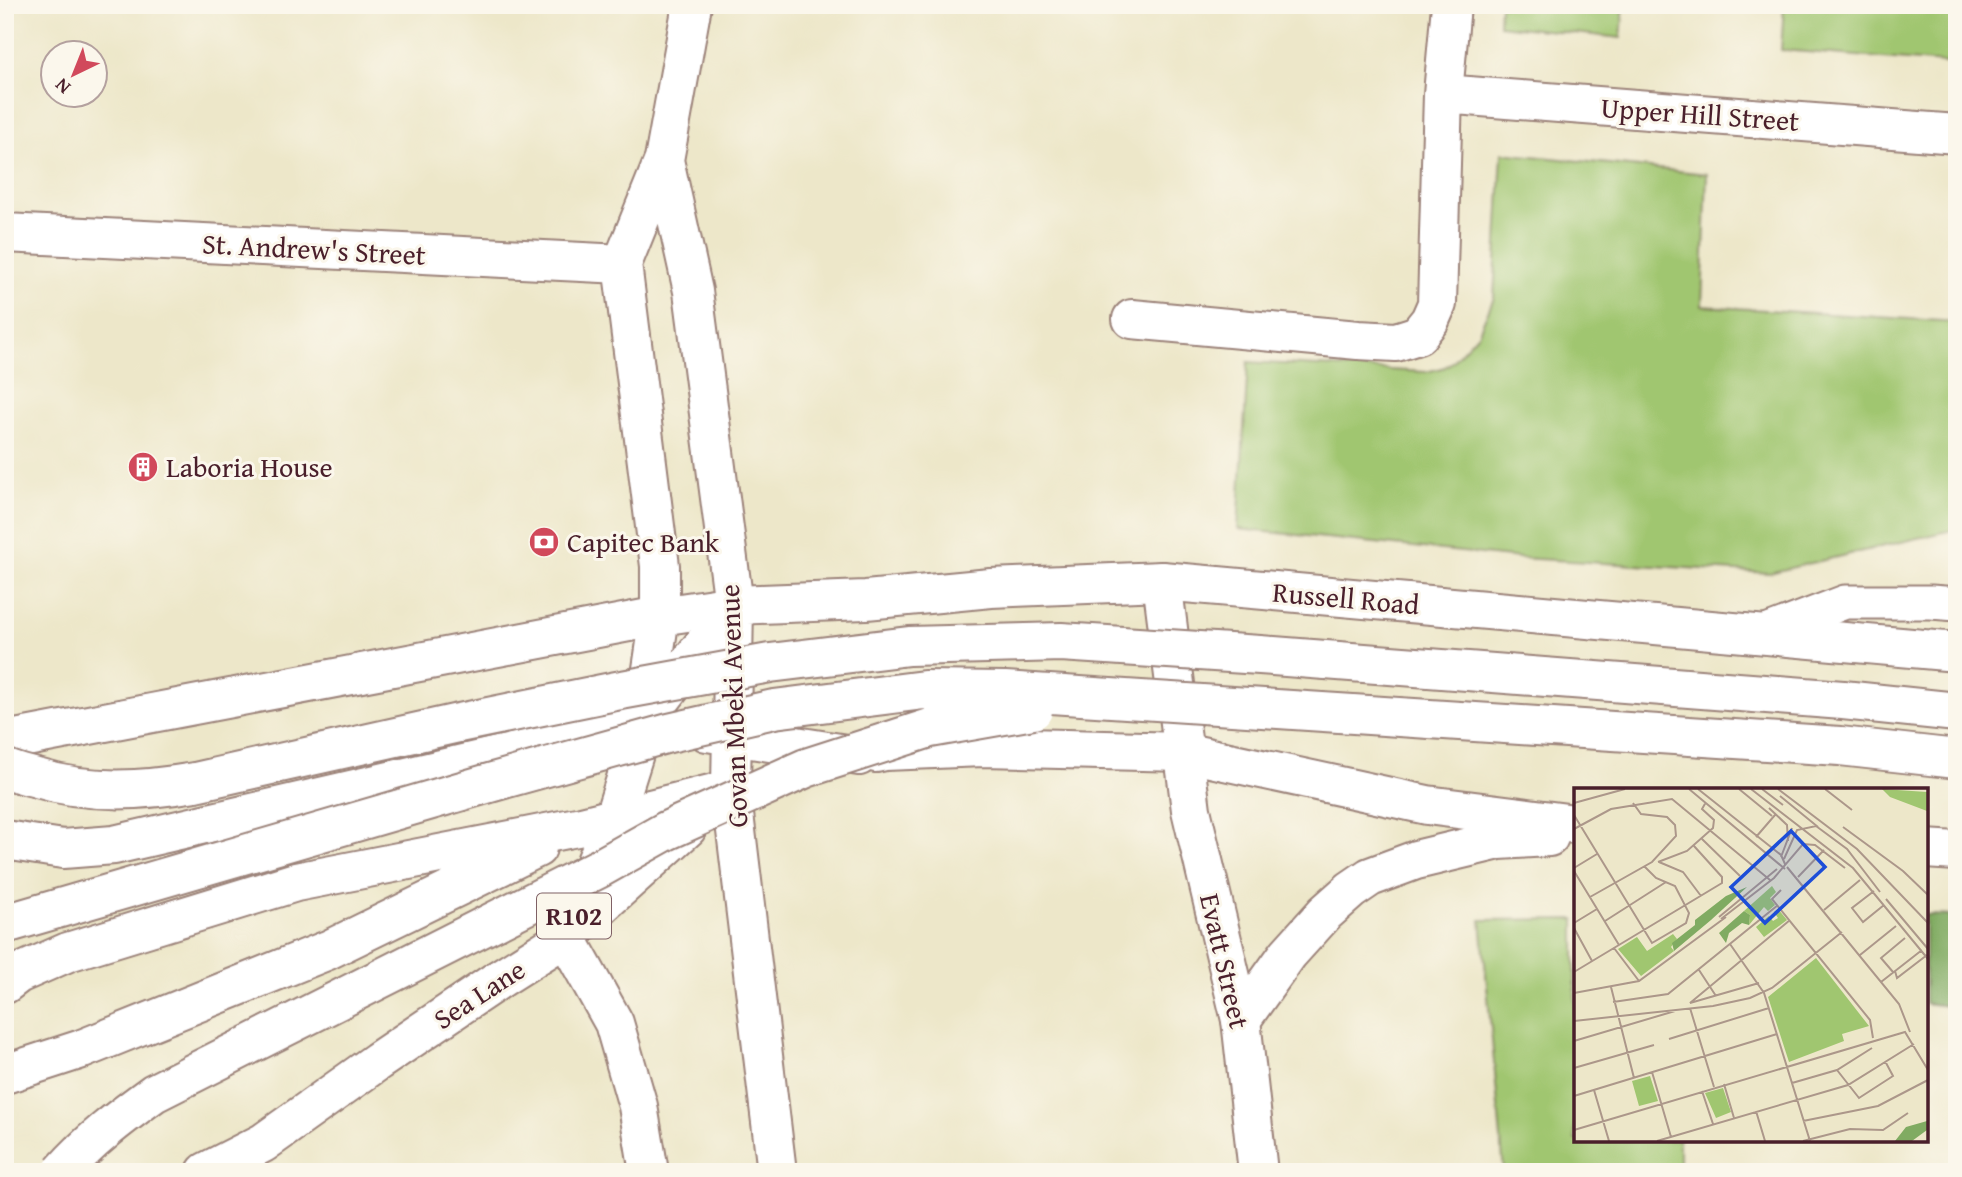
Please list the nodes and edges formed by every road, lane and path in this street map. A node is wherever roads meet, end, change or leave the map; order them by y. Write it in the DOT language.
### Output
graph roads {
  1 [pos="692,5"];
  2 [pos="1451,5"];
  3 [pos="1443,94"];
  4 [pos="1957,134"];
  5 [pos="664,160"];
  6 [pos="5,233"];
  7 [pos="622,264"];
  8 [pos="1132,318"];
  9 [pos="1162,581"];
  10 [pos="1957,604"];
  11 [pos="734,605"];
  12 [pos="660,616"];
  13 [pos="1760,634"];
  14 [pos="1957,652"];
  15 [pos="1115,698"];
  16 [pos="1957,712"];
  17 [pos="644,722"];
  18 [pos="731,736"];
  19 [pos="5,741"];
  20 [pos="1183,752"];
  21 [pos="861,757"];
  22 [pos="1957,759"];
  23 [pos="5,768"];
  24 [pos="731,789"];
  25 [pos="598,821"];
  26 [pos="1574,824"];
  27 [pos="1574,836"];
  28 [pos="5,840"];
  29 [pos="1927,849"];
  30 [pos="1957,851"];
  31 [pos="5,924"];
  32 [pos="566,937"];
  33 [pos="5,984"];
  34 [pos="1241,1020"];
  35 [pos="5,1074"];
  36 [pos="62,1172"];
  37 [pos="206,1172"];
  38 [pos="649,1172"];
  39 [pos="777,1172"];
  40 [pos="1258,1172"];
  1 -- 5 [label="main road, Govan Mbeki Avenue"];
  2 -- 3 [label="main road"];
  3 -- 4 [label="main road, Upper Hill Street"];
  3 -- 8 [label="main road"];
  5 -- 7 [label="main road, Govan Mbeki Avenue"];
  5 -- 11 [label="main road, Govan Mbeki Avenue"];
  6 -- 7 [label="main road, St. Andrew's Street"];
  7 -- 12 [label="main road, Govan Mbeki Avenue"];
  9 -- 11 [label="main road, Russell Road"];
  9 -- 13 [label="main road, Russell Road"];
  9 -- 20 [label="main road, Evatt Street"];
  10 -- 13 [label="lane"];
  11 -- 12 [label="main road, Russell Road"];
  11 -- 17 [label="main road"];
  11 -- 18 [label="main road, Govan Mbeki Avenue"];
  12 -- 17 [label="main road, Govan Mbeki Avenue / R102"];
  12 -- 19 [label="main road, Russell Road"];
  13 -- 14 [label="main road, Russell Road"];
  15 -- 22 [label="main road, bridge"];
  15 -- 31 [label="main road, bridge"];
  15 -- 36 [label="main road, bridge"];
  16 -- 23 [label="main road, bridge"];
  17 -- 18 [label="main road"];
  17 -- 25 [label="main road, Govan Mbeki Avenue / R102"];
  17 -- 28 [label="main road"];
  18 -- 21 [label="main road"];
  18 -- 24 [label="main road, Govan Mbeki Avenue"];
  20 -- 21 [label="main road"];
  20 -- 26 [label="main road"];
  20 -- 34 [label="main road, Evatt Street"];
  21 -- 24 [label="main road"];
  24 -- 25 [label="main road"];
  24 -- 32 [label="main road, Sea Lane"];
  24 -- 39 [label="main road, Govan Mbeki Avenue"];
  25 -- 32 [label="main road, Govan Mbeki Avenue / R102"];
  25 -- 33 [label="main road"];
  25 -- 35 [label="main road"];
  27 -- 34 [label="main road"];
  29 -- 30 [label="main road"];
  32 -- 37 [label="main road, Sea Lane"];
  32 -- 38 [label="main road, R102"];
  34 -- 40 [label="main road, Evatt Street"];
}
